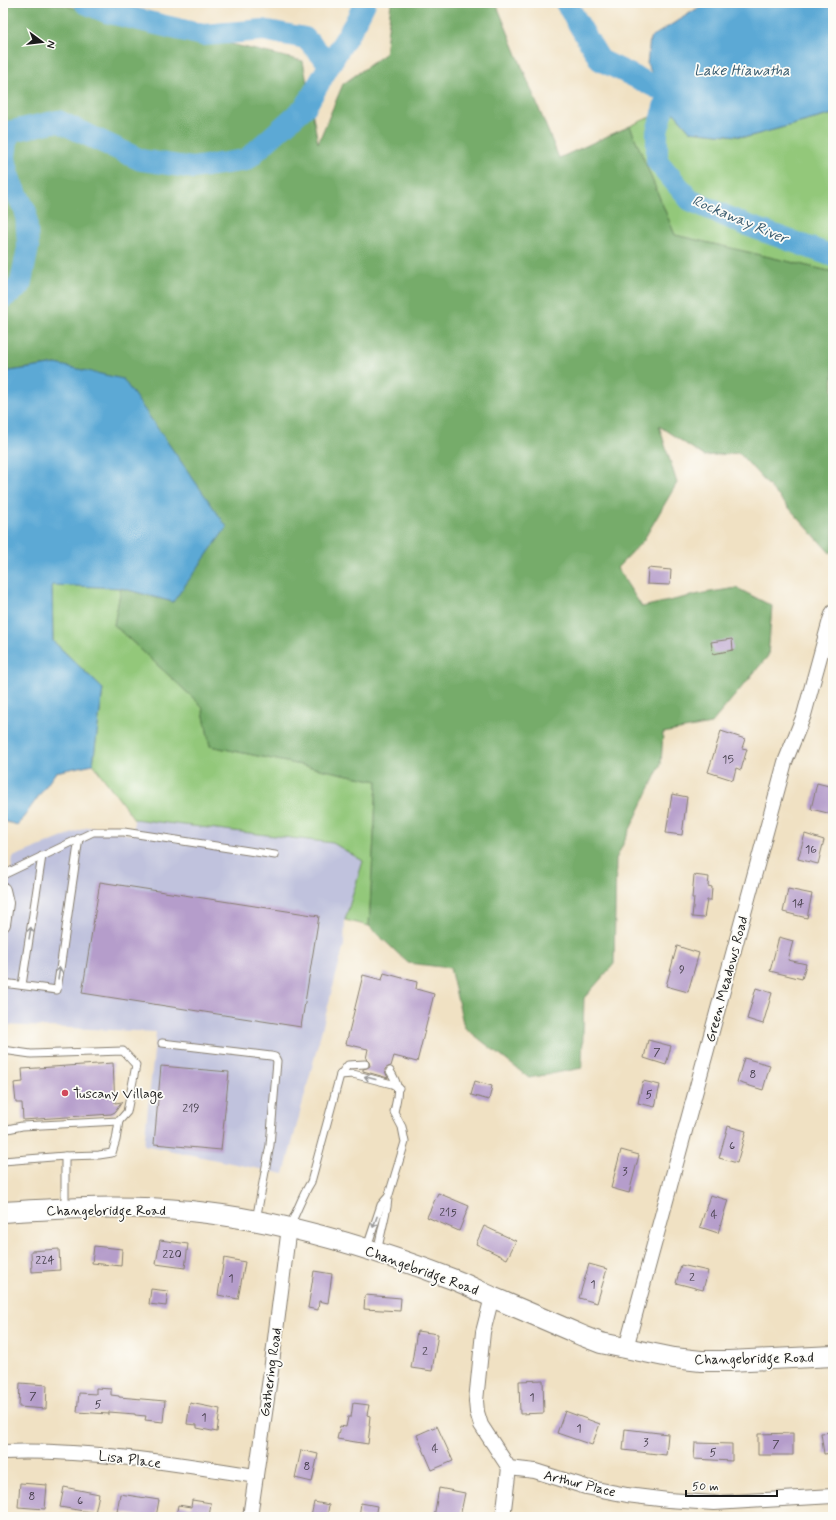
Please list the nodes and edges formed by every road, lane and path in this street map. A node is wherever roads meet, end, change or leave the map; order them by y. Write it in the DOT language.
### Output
graph roads {
  1 [pos="833,612"];
  2 [pos="79,838"];
  3 [pos="275,855"];
  4 [pos="42,856"];
  5 [pos="3,875"];
  6 [pos="3,890"];
  7 [pos="3,924"];
  8 [pos="3,983"];
  9 [pos="22,986"];
  10 [pos="162,1043"];
  11 [pos="3,1050"];
  12 [pos="364,1064"];
  13 [pos="390,1071"];
  14 [pos="340,1075"];
  15 [pos="398,1088"];
  16 [pos="120,1121"];
  17 [pos="3,1130"];
  18 [pos="65,1156"];
  19 [pos="3,1161"];
  20 [pos="388,1198"];
  21 [pos="65,1208"];
  22 [pos="3,1212"];
  23 [pos="256,1220"];
  24 [pos="288,1227"];
  25 [pos="372,1250"];
  26 [pos="492,1297"];
  27 [pos="626,1348"];
  28 [pos="833,1356"];
  29 [pos="3,1452"];
  30 [pos="509,1468"];
  31 [pos="256,1476"];
  32 [pos="833,1496"];
  33 [pos="250,1517"];
  34 [pos="503,1517"];
  1 -- 27 [label="street, Green Meadows Road"];
  2 -- 3 [label="lane"];
  2 -- 4 [label="lane"];
  9 -- 2 [label="lane, one-way"];
  4 -- 5 [label="lane"];
  9 -- 4 [label="lane, one-way"];
  6 -- 7 [label="street"];
  8 -- 9 [label="lane"];
  10 -- 23 [label="lane"];
  11 -- 16 [label="lane"];
  12 -- 14 [label="lane"];
  13 -- 15 [label="lane"];
  15 -- 14 [label="lane, one-way"];
  14 -- 24 [label="lane"];
  15 -- 20 [label="lane"];
  16 -- 17 [label="lane"];
  16 -- 18 [label="lane"];
  18 -- 19 [label="lane"];
  18 -- 21 [label="lane"];
  20 -- 25 [label="lane"];
  20 -- 25 [label="lane, one-way"];
  21 -- 22 [label="main road, Changebridge Road"];
  21 -- 23 [label="main road, Changebridge Road"];
  23 -- 24 [label="main road, Changebridge Road"];
  24 -- 25 [label="main road, Changebridge Road"];
  24 -- 31 [label="street, Gathering Road"];
  25 -- 26 [label="main road, Changebridge Road"];
  26 -- 27 [label="main road, Changebridge Road"];
  26 -- 30 [label="street"];
  27 -- 28 [label="main road, Changebridge Road"];
  29 -- 31 [label="street, Lisa Place"];
  30 -- 32 [label="street, Arthur Place"];
  30 -- 34 [label="street"];
  31 -- 33 [label="street, Gathering Road"];
}
